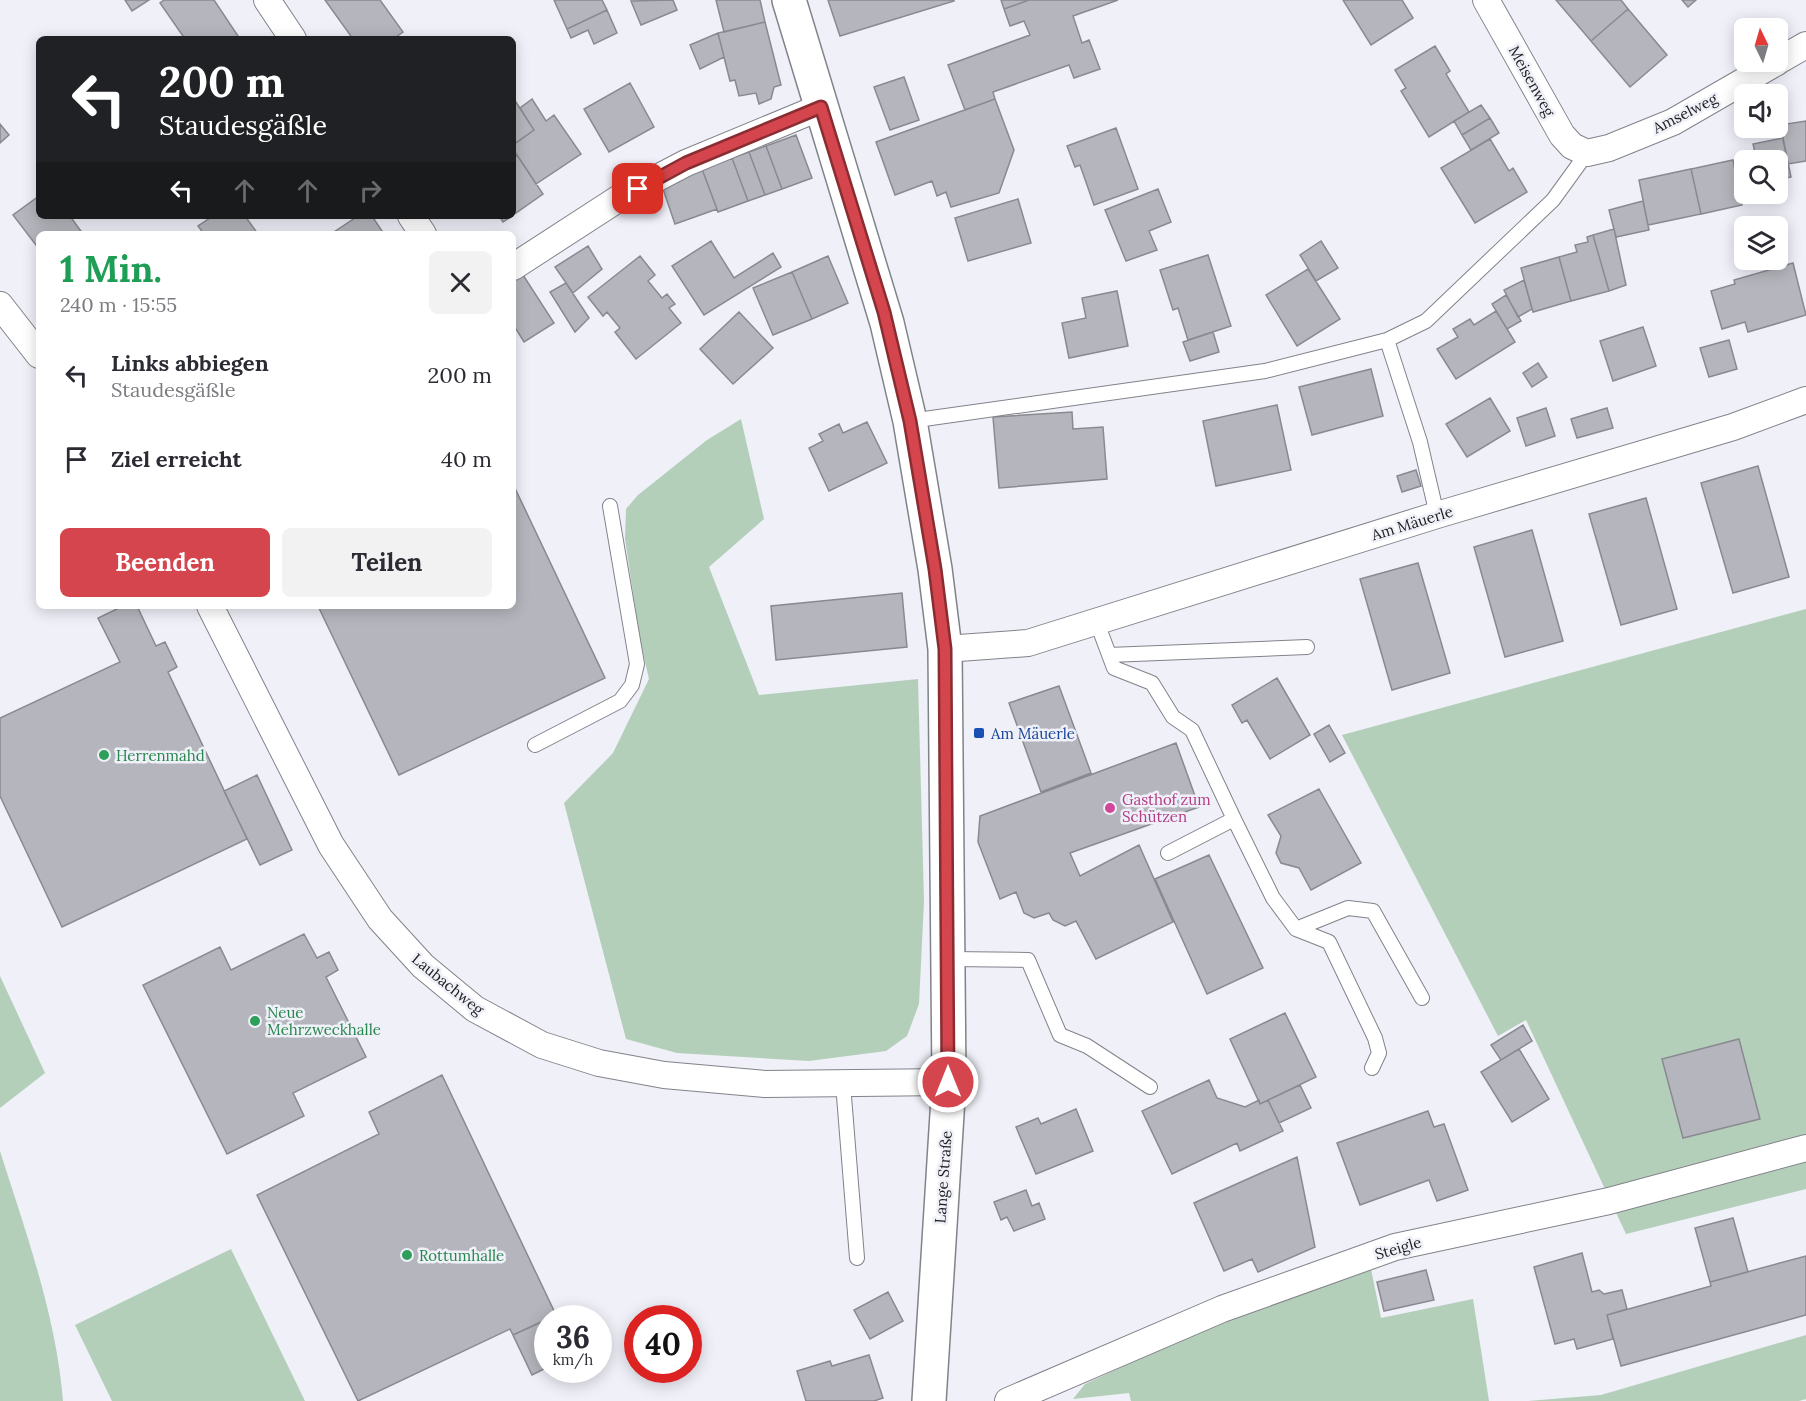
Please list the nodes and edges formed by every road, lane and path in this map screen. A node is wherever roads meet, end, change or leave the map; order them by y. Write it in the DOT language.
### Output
graph roads {
  1 [pos="267,0"];
  2 [pos="789,0"];
  3 [pos="1486,0"];
  4 [pos="291,36"];
  5 [pos="1806,45"];
  6 [pos="1788,56"];
  7 [pos="1760,72"];
  8 [pos="821,107"];
  9 [pos="1587,153"];
  10 [pos="516,265"];
  11 [pos="0,305"];
  12 [pos="1387,340"];
  13 [pos="36,351"];
  14 [pos="1806,400"];
  15 [pos="910,421"];
  16 [pos="610,506"];
  17 [pos="1437,515"];
  18 [pos="212,609"];
  19 [pos="1096,620"];
  20 [pos="1307,648"];
  21 [pos="945,649"];
  22 [pos="1109,655"];
  23 [pos="535,746"];
  24 [pos="1234,819"];
  25 [pos="1168,853"];
  26 [pos="1296,929"];
  27 [pos="949,959"];
  28 [pos="1422,998"];
  29 [pos="1372,1068"];
  30 [pos="948,1082"];
  31 [pos="843,1084"];
  32 [pos="1150,1087"];
  33 [pos="1806,1148"];
  34 [pos="857,1258"];
  35 [pos="929,1401"];
  36 [pos="1008,1401"];
  1 -- 4 [label="street"];
  2 -- 8 [label="street, Lange Straße"];
  3 -- 9 [label="street, Meisenweg"];
  5 -- 6 [label="street, Amselweg"];
  7 -- 9 [label="street, Amselweg"];
  8 -- 10 [label="street"];
  8 -- 15 [label="street, Lange Straße"];
  9 -- 12 [label="lane"];
  11 -- 13 [label="street"];
  12 -- 15 [label="lane"];
  12 -- 17 [label="lane"];
  14 -- 17 [label="street, Am Mäuerle"];
  15 -- 21 [label="street, Lange Straße"];
  16 -- 23 [label="lane"];
  17 -- 19 [label="street, Am Mäuerle"];
  18 -- 31 [label="street, Laubachweg"];
  19 -- 21 [label="street, Am Mäuerle"];
  19 -- 22 [label="lane"];
  20 -- 22 [label="lane"];
  21 -- 27 [label="street, Lange Straße"];
  22 -- 24 [label="lane"];
  24 -- 25 [label="lane"];
  24 -- 26 [label="lane"];
  26 -- 28 [label="lane"];
  26 -- 29 [label="lane"];
  27 -- 30 [label="street, Lange Straße"];
  27 -- 32 [label="lane"];
  30 -- 31 [label="street, Laubachweg"];
  30 -- 35 [label="street, Lange Straße"];
  31 -- 34 [label="lane"];
  33 -- 36 [label="street, Steigle"];
}
